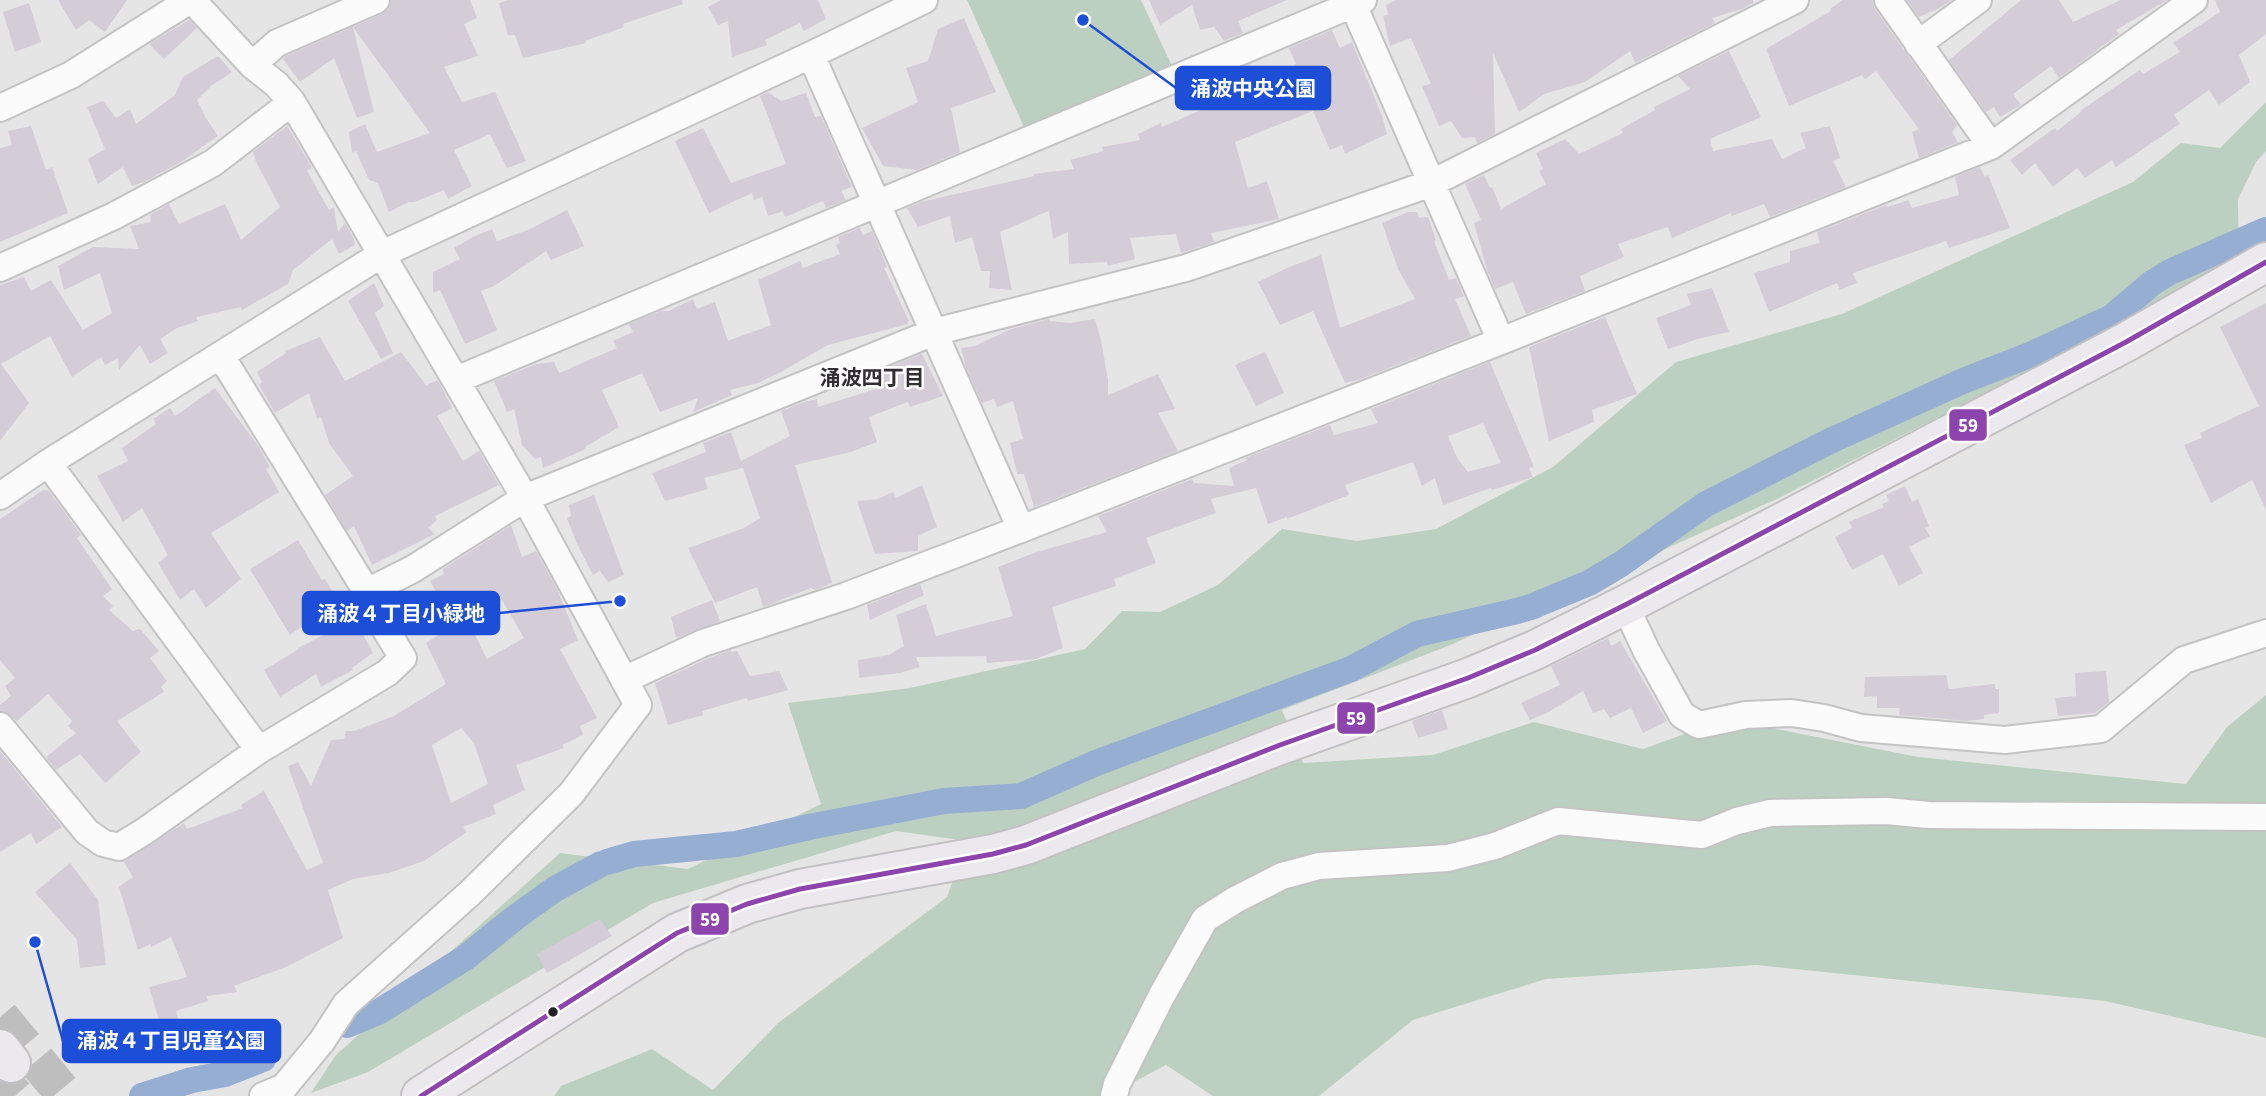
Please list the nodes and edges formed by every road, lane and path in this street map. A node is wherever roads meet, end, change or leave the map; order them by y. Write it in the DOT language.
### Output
graph roads {
  1 [pos="191,0"];
  2 [pos="376,0"];
  3 [pos="924,0"];
  4 [pos="1795,0"];
  5 [pos="1888,0"];
  6 [pos="1978,0"];
  7 [pos="2194,0"];
  8 [pos="1356,1"];
  9 [pos="1918,44"];
  10 [pos="811,55"];
  11 [pos="252,65"];
  12 [pos="292,102"];
  13 [pos="0,108"];
  14 [pos="1991,146"];
  15 [pos="1432,183"];
  16 [pos="878,203"];
  17 [pos="382,254"];
  18 [pos="2266,262"];
  19 [pos="0,268"];
  20 [pos="934,332"];
  21 [pos="1501,341"];
  22 [pos="221,356"];
  23 [pos="456,380"];
  24 [pos="48,463"];
  25 [pos="0,496"];
  26 [pos="525,498"];
  27 [pos="1021,529"];
  28 [pos="367,592"];
  29 [pos="1625,605"];
  30 [pos="2266,633"];
  31 [pos="624,680"];
  32 [pos="0,726"];
  33 [pos="259,750"];
  34 [pos="2266,817"];
  35 [pos="262,1096"];
  36 [pos="421,1096"];
  37 [pos="1114,1096"];
  1 -- 11 [label="street"];
  1 -- 13 [label="street"];
  2 -- 11 [label="street"];
  3 -- 10 [label="street"];
  4 -- 15 [label="street"];
  5 -- 9 [label="street"];
  6 -- 9 [label="street"];
  7 -- 14 [label="street"];
  8 -- 15 [label="street"];
  8 -- 16 [label="street"];
  9 -- 14 [label="street"];
  10 -- 16 [label="street"];
  10 -- 17 [label="street"];
  11 -- 12 [label="street"];
  12 -- 17 [label="street"];
  12 -- 19 [label="street"];
  14 -- 21 [label="street"];
  15 -- 20 [label="street"];
  15 -- 21 [label="street"];
  16 -- 20 [label="street"];
  16 -- 23 [label="street"];
  17 -- 22 [label="street"];
  17 -- 23 [label="street"];
  18 -- 29 [label="main road"];
  20 -- 26 [label="street"];
  20 -- 27 [label="street"];
  21 -- 27 [label="street"];
  22 -- 24 [label="street"];
  22 -- 28 [label="street"];
  23 -- 26 [label="street"];
  24 -- 25 [label="street"];
  24 -- 33 [label="street"];
  26 -- 28 [label="street"];
  26 -- 31 [label="street"];
  27 -- 31 [label="street"];
  28 -- 33 [label="street"];
  29 -- 30 [label="street"];
  29 -- 36 [label="main road"];
  31 -- 35 [label="street"];
  32 -- 33 [label="street"];
  34 -- 37 [label="street"];
}
